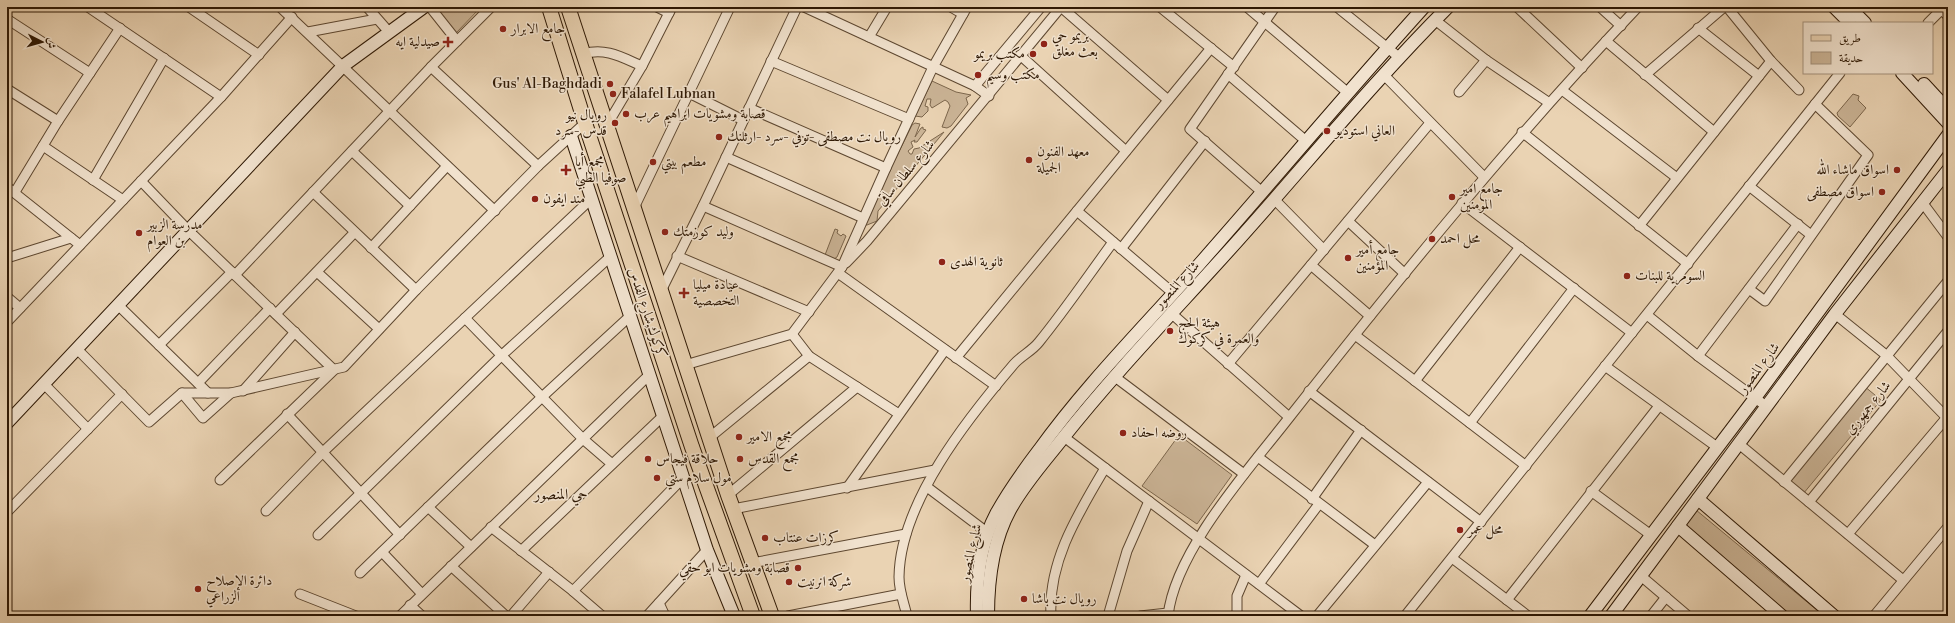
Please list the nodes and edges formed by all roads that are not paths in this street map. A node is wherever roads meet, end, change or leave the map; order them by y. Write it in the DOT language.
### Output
graph roads {
  1 [pos="88,7"];
  2 [pos="189,7"];
  3 [pos="280,7"];
  4 [pos="367,7"];
  5 [pos="424,7"];
  6 [pos="430,7"];
  7 [pos="491,7"];
  8 [pos="549,7"];
  9 [pos="568,7"];
  10 [pos="657,7"];
  11 [pos="730,7"];
  12 [pos="797,7"];
  13 [pos="804,7"];
  14 [pos="887,7"];
  15 [pos="952,7"];
  16 [pos="1061,7"];
  17 [pos="1160,7"];
  18 [pos="1247,7"];
  19 [pos="1275,7"];
  20 [pos="1337,7"];
  21 [pos="1424,7"];
  22 [pos="1448,7"];
  23 [pos="1517,7"];
  24 [pos="1600,7"];
  25 [pos="1638,7"];
  26 [pos="1724,7"];
  27 [pos="1727,7"];
  28 [pos="1834,7"];
  29 [pos="1849,7"];
  30 [pos="1039,8"];
  31 [pos="1941,8"];
  32 [pos="818,9"];
  33 [pos="671,10"];
  34 [pos="965,10"];
  35 [pos="1948,16"];
  36 [pos="292,17"];
  37 [pos="7,18"];
  38 [pos="377,18"];
  39 [pos="1435,20"];
  40 [pos="1265,22"];
  41 [pos="1849,22"];
  42 [pos="1864,22"];
  43 [pos="1929,22"];
  44 [pos="1621,26"];
  45 [pos="120,28"];
  46 [pos="1698,28"];
  47 [pos="308,32"];
  48 [pos="389,32"];
  49 [pos="869,37"];
  50 [pos="457,41"];
  51 [pos="1606,41"];
  52 [pos="1211,48"];
  53 [pos="1388,48"];
  54 [pos="584,54"];
  55 [pos="259,55"];
  56 [pos="1020,55"];
  57 [pos="164,58"];
  58 [pos="1400,58"];
  59 [pos="1486,60"];
  60 [pos="771,61"];
  61 [pos="1772,61"];
  62 [pos="343,66"];
  63 [pos="642,66"];
  64 [pos="431,67"];
  65 [pos="933,67"];
  66 [pos="1582,68"];
  67 [pos="1231,71"];
  68 [pos="90,73"];
  69 [pos="1839,74"];
  70 [pos="1903,74"];
  71 [pos="1915,74"];
  72 [pos="1384,75"];
  73 [pos="1644,75"];
  74 [pos="1759,76"];
  75 [pos="975,86"];
  76 [pos="7,89"];
  77 [pos="1562,90"];
  78 [pos="1799,90"];
  79 [pos="1347,92"];
  80 [pos="1459,92"];
  81 [pos="689,93"];
  82 [pos="989,96"];
  83 [pos="221,97"];
  84 [pos="1168,100"];
  85 [pos="1548,102"];
  86 [pos="1815,104"];
  87 [pos="749,108"];
  88 [pos="1948,110"];
  89 [pos="390,111"];
  90 [pos="908,119"];
  91 [pos="743,120"];
  92 [pos="58,122"];
  93 [pos="1948,122"];
  94 [pos="1430,123"];
  95 [pos="584,124"];
  96 [pos="607,125"];
  97 [pos="1522,132"];
  98 [pos="1714,132"];
  99 [pos="1948,135"];
  100 [pos="571,136"];
  101 [pos="1205,141"];
  102 [pos="1306,141"];
  103 [pos="43,146"];
  104 [pos="352,151"];
  105 [pos="1126,151"];
  106 [pos="726,157"];
  107 [pos="447,166"];
  108 [pos="538,166"];
  109 [pos="886,168"];
  110 [pos="1948,170"];
  111 [pos="1484,177"];
  112 [pos="1677,178"];
  113 [pos="93,180"];
  114 [pos="141,181"];
  115 [pos="7,186"];
  116 [pos="1750,186"];
  117 [pos="16,192"];
  118 [pos="313,192"];
  119 [pos="1262,192"];
  120 [pos="591,198"];
  121 [pos="123,200"];
  122 [pos="1275,200"];
  123 [pos="1922,202"];
  124 [pos="1462,203"];
  125 [pos="410,206"];
  126 [pos="704,206"];
  127 [pos="634,208"];
  128 [pos="495,211"];
  129 [pos="1077,211"];
  130 [pos="863,218"];
  131 [pos="1348,221"];
  132 [pos="1798,224"];
  133 [pos="1639,226"];
  134 [pos="189,231"];
  135 [pos="354,233"];
  136 [pos="1812,235"];
  137 [pos="1948,237"];
  138 [pos="71,238"];
  139 [pos="1113,242"];
  140 [pos="80,245"];
  141 [pos="1520,247"];
  142 [pos="371,248"];
  143 [pos="1121,249"];
  144 [pos="1324,250"];
  145 [pos="10,255"];
  146 [pos="677,256"];
  147 [pos="610,257"];
  148 [pos="1203,260"];
  149 [pos="1688,264"];
  150 [pos="1311,265"];
  151 [pos="1213,269"];
  152 [pos="840,270"];
  153 [pos="317,272"];
  154 [pos="233,274"];
  155 [pos="1405,274"];
  156 [pos="1948,281"];
  157 [pos="1574,288"];
  158 [pos="1749,289"];
  159 [pos="416,290"];
  160 [pos="661,291"];
  161 [pos="1173,293"];
  162 [pos="7,296"];
  163 [pos="118,305"];
  164 [pos="20,308"];
  165 [pos="273,311"];
  166 [pos="809,312"];
  167 [pos="1171,313"];
  168 [pos="1835,314"];
  169 [pos="1647,315"];
  170 [pos="1370,316"];
  171 [pos="629,317"];
  172 [pos="465,318"];
  173 [pos="7,322"];
  174 [pos="378,329"];
  175 [pos="1948,331"];
  176 [pos="295,332"];
  177 [pos="1632,333"];
  178 [pos="792,334"];
  179 [pos="1355,336"];
  180 [pos="159,345"];
  181 [pos="77,349"];
  182 [pos="945,350"];
  183 [pos="502,355"];
  184 [pos="1886,355"];
  185 [pos="809,356"];
  186 [pos="1698,356"];
  187 [pos="956,358"];
  188 [pos="1228,364"];
  189 [pos="685,365"];
  190 [pos="1605,366"];
  191 [pos="334,370"];
  192 [pos="649,375"];
  193 [pos="1115,377"];
  194 [pos="1909,379"];
  195 [pos="1415,382"];
  196 [pos="198,383"];
  197 [pos="44,384"];
  198 [pos="996,386"];
  199 [pos="857,387"];
  200 [pos="243,391"];
  201 [pos="1309,391"];
  202 [pos="182,393"];
  203 [pos="208,393"];
  204 [pos="231,393"];
  205 [pos="122,394"];
  206 [pos="542,397"];
  207 [pos="1755,398"];
  208 [pos="1659,406"];
  209 [pos="1766,406"];
  210 [pos="287,414"];
  211 [pos="899,414"];
  212 [pos="663,416"];
  213 [pos="1289,417"];
  214 [pos="1947,417"];
  215 [pos="7,422"];
  216 [pos="1470,423"];
  217 [pos="88,429"];
  218 [pos="1361,430"];
  219 [pos="1064,437"];
  220 [pos="709,438"];
  221 [pos="583,439"];
  222 [pos="1739,444"];
  223 [pos="1717,447"];
  224 [pos="323,452"];
  225 [pos="1258,457"];
  226 [pos="612,464"];
  227 [pos="1526,466"];
  228 [pos="1105,468"];
  229 [pos="935,470"];
  230 [pos="1244,474"];
  231 [pos="683,478"];
  232 [pos="220,480"];
  233 [pos="1428,482"];
  234 [pos="1784,482"];
  235 [pos="927,487"];
  236 [pos="847,488"];
  237 [pos="1591,491"];
  238 [pos="360,492"];
  239 [pos="1698,499"];
  240 [pos="731,502"];
  241 [pos="1149,502"];
  242 [pos="1315,502"];
  243 [pos="1809,502"];
  244 [pos="428,507"];
  245 [pos="8,510"];
  246 [pos="266,511"];
  247 [pos="1481,522"];
  248 [pos="1678,526"];
  249 [pos="491,527"];
  250 [pos="1948,527"];
  251 [pos="988,533"];
  252 [pos="906,534"];
  253 [pos="1848,534"];
  254 [pos="318,535"];
  255 [pos="400,535"];
  256 [pos="1651,535"];
  257 [pos="1199,539"];
  258 [pos="1375,545"];
  259 [pos="746,546"];
  260 [pos="471,547"];
  261 [pos="707,550"];
  262 [pos="521,551"];
  263 [pos="382,552"];
  264 [pos="730,553"];
  265 [pos="1452,558"];
  266 [pos="752,563"];
  267 [pos="451,566"];
  268 [pos="549,572"];
  269 [pos="360,573"];
  270 [pos="1246,575"];
  271 [pos="1641,576"];
  272 [pos="1904,580"];
  273 [pos="1259,584"];
  274 [pos="573,591"];
  275 [pos="300,594"];
  276 [pos="422,594"];
  277 [pos="901,594"];
  278 [pos="1666,597"];
  279 [pos="1507,600"];
  280 [pos="659,603"];
  281 [pos="410,605"];
  282 [pos="338,613"];
  283 [pos="353,615"];
  284 [pos="1168,615"];
  285 [pos="1408,615"];
  286 [pos="400,616"];
  287 [pos="422,616"];
  288 [pos="506,616"];
  289 [pos="510,616"];
  290 [pos="602,616"];
  291 [pos="647,616"];
  292 [pos="665,616"];
  293 [pos="734,616"];
  294 [pos="753,616"];
  295 [pos="772,616"];
  296 [pos="788,616"];
  297 [pos="907,616"];
  298 [pos="977,616"];
  299 [pos="988,616"];
  300 [pos="1051,616"];
  301 [pos="1108,616"];
  302 [pos="1140,616"];
  303 [pos="1237,616"];
  304 [pos="1301,616"];
  305 [pos="1317,616"];
  306 [pos="1528,616"];
  307 [pos="1590,616"];
  308 [pos="1611,616"];
  309 [pos="1650,616"];
  310 [pos="1688,616"];
  311 [pos="1782,616"];
  312 [pos="1834,616"];
  313 [pos="1874,616"];
  1 -- 45 [label="street"];
  2 -- 55 [label="street"];
  3 -- 36 [label="street"];
  4 -- 38 [label="street"];
  5 -- 48 [label="street"];
  6 -- 50 [label="street"];
  7 -- 50 [label="street"];
  8 -- 95 [label="main road, كركوك,شارع القدس"];
  9 -- 54 [label="main road, كركوك,شارع القدس"];
  10 -- 33 [label="street"];
  11 -- 81 [label="street"];
  12 -- 60 [label="street"];
  13 -- 32 [label="street"];
  14 -- 49 [label="street"];
  15 -- 34 [label="street"];
  16 -- 56 [label="street, شارع سلطان ساقي"];
  16 -- 84 [label="street"];
  17 -- 52 [label="street"];
  18 -- 40 [label="street"];
  19 -- 40 [label="street"];
  20 -- 53 [label="street"];
  21 -- 53 [label="street, شارع المنصور"];
  22 -- 39 [label="street, شارع المنصور"];
  23 -- 66 [label="street"];
  24 -- 44 [label="street"];
  25 -- 44 [label="street"];
  26 -- 46 [label="street"];
  27 -- 61 [label="street"];
  28 -- 41 [label="street"];
  29 -- 42 [label="street"];
  30 -- 75 [label="street"];
  31 -- 35 [label="street"];
  31 -- 43 [label="street"];
  32 -- 49 [label="street"];
  33 -- 63 [label="street"];
  34 -- 65 [label="street"];
  36 -- 47 [label="street"];
  36 -- 55 [label="street"];
  37 -- 68 [label="street"];
  38 -- 47 [label="street"];
  38 -- 48 [label="street"];
  39 -- 58 [label="street, شارع المنصور"];
  39 -- 59 [label="street"];
  40 -- 67 [label="street"];
  40 -- 79 [label="street"];
  44 -- 51 [label="street"];
  45 -- 57 [label="street"];
  45 -- 68 [label="street"];
  46 -- 73 [label="street"];
  46 -- 74 [label="street"];
  47 -- 62 [label="street"];
  48 -- 62 [label="street"];
  49 -- 65 [label="street"];
  50 -- 64 [label="street"];
  51 -- 66 [label="street"];
  51 -- 73 [label="street"];
  52 -- 67 [label="street"];
  52 -- 84 [label="street"];
  53 -- 58 [label="street"];
  53 -- 79 [label="street, شارع المنصور"];
  54 -- 63 [label="street"];
  54 -- 96 [label="main road, كركوك,شارع القدس"];
  55 -- 83 [label="street"];
  56 -- 82 [label="street, شارع سلطان ساقي"];
  56 -- 105 [label="street"];
  57 -- 83 [label="street"];
  57 -- 113 [label="street"];
  58 -- 72 [label="street, شارع المنصور"];
  59 -- 80 [label="street"];
  59 -- 85 [label="street"];
  60 -- 87 [label="street"];
  60 -- 90 [label="street"];
  61 -- 74 [label="street"];
  61 -- 78 [label="street"];
  62 -- 89 [label="street"];
  62 -- 134 [label="street"];
  63 -- 96 [label="street"];
  64 -- 89 [label="street"];
  64 -- 108 [label="street"];
  65 -- 75 [label="street"];
  65 -- 90 [label="street"];
  66 -- 77 [label="street"];
  67 -- 101 [label="street"];
  67 -- 102 [label="street"];
  68 -- 92 [label="street"];
  69 -- 86 [label="street"];
  70 -- 93 [label="street"];
  71 -- 88 [label="street"];
  72 -- 94 [label="street"];
  72 -- 122 [label="street, شارع المنصور"];
  73 -- 98 [label="street"];
  74 -- 98 [label="street"];
  75 -- 82 [label="street"];
  76 -- 92 [label="street"];
  77 -- 85 [label="street"];
  77 -- 112 [label="street"];
  79 -- 102 [label="street, شارع المنصور"];
  81 -- 91 [label="street"];
  81 -- 127 [label="street"];
  82 -- 152 [label="street, شارع سلطان ساقي"];
  83 -- 114 [label="street"];
  84 -- 105 [label="street"];
  85 -- 97 [label="street"];
  86 -- 116 [label="street"];
  86 -- 136 [label="street"];
  87 -- 91 [label="street"];
  87 -- 109 [label="street"];
  89 -- 104 [label="street"];
  89 -- 107 [label="street"];
  90 -- 109 [label="street"];
  91 -- 106 [label="street"];
  92 -- 103 [label="street"];
  94 -- 111 [label="street"];
  94 -- 131 [label="street"];
  95 -- 100 [label="street"];
  95 -- 264 [label="main road, كركوك,شارع القدس"];
  96 -- 127 [label="main road, كركوك,شارع القدس"];
  97 -- 111 [label="street"];
  97 -- 133 [label="street"];
  98 -- 112 [label="street"];
  99 -- 207 [label="street, شارع المنصور"];
  100 -- 108 [label="street"];
  100 -- 120 [label="street"];
  101 -- 119 [label="street"];
  101 -- 143 [label="street"];
  102 -- 119 [label="street, شارع المنصور"];
  103 -- 113 [label="street"];
  103 -- 117 [label="street"];
  104 -- 118 [label="street"];
  104 -- 125 [label="street"];
  105 -- 129 [label="street"];
  106 -- 126 [label="street"];
  106 -- 130 [label="street"];
  107 -- 125 [label="street"];
  107 -- 128 [label="street"];
  108 -- 128 [label="street"];
  109 -- 130 [label="street"];
  110 -- 123 [label="street, شارع المنصور"];
  111 -- 124 [label="street"];
  112 -- 133 [label="street"];
  113 -- 121 [label="street"];
  114 -- 121 [label="street"];
  114 -- 134 [label="street"];
  115 -- 117 [label="street"];
  116 -- 132 [label="street"];
  116 -- 149 [label="street"];
  117 -- 138 [label="street"];
  118 -- 135 [label="street"];
  118 -- 154 [label="street"];
  119 -- 148 [label="street, شارع المنصور"];
  120 -- 147 [label="street"];
  120 -- 172 [label="street"];
  121 -- 140 [label="street"];
  122 -- 144 [label="street"];
  122 -- 151 [label="street, شارع المنصور"];
  123 -- 137 [label="street"];
  123 -- 168 [label="street, شارع المنصور"];
  124 -- 141 [label="street"];
  124 -- 155 [label="street"];
  125 -- 142 [label="street"];
  126 -- 146 [label="street"];
  126 -- 152 [label="street"];
  127 -- 160 [label="main road, كركوك,شارع القدس"];
  128 -- 159 [label="street"];
  129 -- 139 [label="street"];
  129 -- 187 [label="street"];
  130 -- 152 [label="street"];
  131 -- 144 [label="street"];
  131 -- 155 [label="street"];
  132 -- 136 [label="street"];
  132 -- 158 [label="street"];
  133 -- 149 [label="street"];
  134 -- 154 [label="street"];
  134 -- 163 [label="street"];
  135 -- 142 [label="street"];
  135 -- 153 [label="street"];
  136 -- 158 [label="street"];
  138 -- 140 [label="street"];
  138 -- 145 [label="street"];
  139 -- 143 [label="street"];
  139 -- 198 [label="street"];
  140 -- 164 [label="street"];
  141 -- 157 [label="street"];
  141 -- 195 [label="street"];
  142 -- 159 [label="street"];
  143 -- 161 [label="street"];
  144 -- 150 [label="street"];
  146 -- 160 [label="street"];
  146 -- 166 [label="street"];
  147 -- 171 [label="street"];
  147 -- 183 [label="street"];
  148 -- 151 [label="street"];
  148 -- 161 [label="street, شارع المنصور"];
  149 -- 169 [label="street"];
  150 -- 170 [label="street"];
  150 -- 188 [label="street"];
  151 -- 167 [label="street, شارع المنصور"];
  152 -- 166 [label="street"];
  152 -- 182 [label="street"];
  153 -- 165 [label="street"];
  153 -- 174 [label="street"];
  154 -- 165 [label="street"];
  154 -- 180 [label="street"];
  155 -- 170 [label="street"];
  156 -- 184 [label="street"];
  157 -- 177 [label="street"];
  157 -- 216 [label="street"];
  158 -- 186 [label="street"];
  159 -- 174 [label="street"];
  160 -- 189 [label="main road, كركوك,شارع القدس"];
  161 -- 251 [label="street, شارع المنصور"];
  162 -- 164 [label="street"];
  163 -- 180 [label="street"];
  163 -- 181 [label="street"];
  164 -- 173 [label="street"];
  165 -- 176 [label="street"];
  165 -- 196 [label="street"];
  166 -- 178 [label="street"];
  167 -- 188 [label="street"];
  167 -- 193 [label="street, شارع المنصور"];
  168 -- 184 [label="street"];
  168 -- 209 [label="street, شارع المنصور"];
  169 -- 177 [label="street"];
  169 -- 186 [label="street"];
  170 -- 179 [label="street"];
  171 -- 192 [label="street"];
  171 -- 206 [label="street"];
  172 -- 183 [label="street"];
  172 -- 224 [label="street"];
  174 -- 191 [label="street"];
  175 -- 194 [label="street, شارع جمهوري"];
  176 -- 191 [label="street"];
  176 -- 200 [label="street"];
  177 -- 190 [label="street"];
  178 -- 185 [label="street"];
  178 -- 189 [label="street"];
  179 -- 195 [label="street"];
  179 -- 201 [label="street"];
  180 -- 196 [label="street"];
  181 -- 197 [label="street"];
  181 -- 205 [label="street"];
  182 -- 187 [label="street"];
  182 -- 211 [label="street"];
  183 -- 206 [label="street"];
  183 -- 238 [label="street"];
  184 -- 194 [label="street"];
  184 -- 234 [label="street"];
  185 -- 199 [label="street"];
  185 -- 220 [label="street"];
  186 -- 207 [label="street"];
  187 -- 198 [label="street"];
  188 -- 213 [label="street"];
  189 -- 220 [label="main road, كركوك,شارع القدس"];
  190 -- 208 [label="street"];
  190 -- 227 [label="street"];
  191 -- 200 [label="street"];
  191 -- 210 [label="street"];
  192 -- 212 [label="street"];
  192 -- 221 [label="street"];
  193 -- 219 [label="street, شارع المنصور"];
  193 -- 230 [label="street"];
  194 -- 214 [label="street"];
  194 -- 243 [label="street, شارع جمهوري"];
  195 -- 216 [label="street"];
  196 -- 203 [label="street"];
  197 -- 215 [label="street"];
  197 -- 217 [label="street"];
  198 -- 229 [label="street"];
  199 -- 211 [label="street"];
  199 -- 240 [label="street"];
  200 -- 204 [label="street"];
  201 -- 213 [label="street"];
  201 -- 218 [label="street"];
  202 -- 203 [label="street"];
  202 -- 204 [label="street"];
  202 -- 205 [label="street"];
  203 -- 204 [label="street"];
  205 -- 217 [label="street"];
  206 -- 221 [label="street"];
  206 -- 244 [label="street"];
  207 -- 209 [label="street"];
  207 -- 223 [label="street, شارع المنصور"];
  208 -- 223 [label="street"];
  208 -- 237 [label="street"];
  209 -- 222 [label="street, شارع المنصور"];
  210 -- 224 [label="street"];
  210 -- 232 [label="street"];
  211 -- 236 [label="street"];
  212 -- 226 [label="street"];
  212 -- 231 [label="street"];
  213 -- 225 [label="street"];
  214 -- 253 [label="street"];
  216 -- 227 [label="street"];
  217 -- 245 [label="street"];
  218 -- 233 [label="street"];
  218 -- 242 [label="street"];
  219 -- 228 [label="street"];
  219 -- 299 [label="street, شارع المنصور"];
  220 -- 240 [label="main road, كركوك,شارع القدس"];
  221 -- 226 [label="street"];
  221 -- 249 [label="street"];
  222 -- 234 [label="street"];
  222 -- 239 [label="street, شارع المنصور"];
  223 -- 256 [label="street, شارع المنصور"];
  224 -- 238 [label="street"];
  224 -- 246 [label="street"];
  225 -- 230 [label="street"];
  225 -- 242 [label="street"];
  226 -- 262 [label="street"];
  227 -- 247 [label="street"];
  228 -- 241 [label="street"];
  228 -- 300 [label="street"];
  229 -- 235 [label="street"];
  229 -- 236 [label="street"];
  230 -- 257 [label="street"];
  231 -- 261 [label="street"];
  231 -- 274 [label="street"];
  233 -- 247 [label="street"];
  233 -- 258 [label="street"];
  234 -- 243 [label="street"];
  235 -- 251 [label="street"];
  235 -- 252 [label="street"];
  236 -- 240 [label="street"];
  237 -- 256 [label="street"];
  237 -- 279 [label="street"];
  238 -- 254 [label="street"];
  238 -- 255 [label="street"];
  239 -- 248 [label="street, شارع المنصور"];
  239 -- 312 [label="street"];
  240 -- 259 [label="main road, كركوك,شارع القدس"];
  241 -- 257 [label="street"];
  241 -- 301 [label="street"];
  242 -- 258 [label="street"];
  242 -- 273 [label="street"];
  243 -- 253 [label="street"];
  244 -- 255 [label="street"];
  244 -- 260 [label="street"];
  247 -- 265 [label="street"];
  248 -- 271 [label="street, شارع المنصور"];
  248 -- 311 [label="street"];
  249 -- 260 [label="street"];
  249 -- 262 [label="street"];
  250 -- 272 [label="street"];
  251 -- 298 [label="street, شارع المنصور"];
  252 -- 266 [label="street"];
  252 -- 277 [label="street"];
  253 -- 272 [label="street"];
  255 -- 263 [label="street"];
  256 -- 307 [label="street, شارع المنصور"];
  257 -- 270 [label="street"];
  257 -- 284 [label="street"];
  258 -- 305 [label="street"];
  259 -- 264 [label="main road"];
  259 -- 266 [label="main road, كركوك,شارع القدس"];
  260 -- 267 [label="street"];
  261 -- 280 [label="street"];
  261 -- 293 [label="street"];
  262 -- 268 [label="street"];
  263 -- 269 [label="street"];
  263 -- 276 [label="street"];
  264 -- 294 [label="main road, كركوك,شارع القدس"];
  265 -- 279 [label="street"];
  265 -- 285 [label="street"];
  266 -- 295 [label="main road, كركوك,شارع القدس"];
  267 -- 276 [label="street"];
  267 -- 288 [label="street"];
  268 -- 274 [label="street"];
  268 -- 289 [label="street"];
  270 -- 273 [label="street"];
  270 -- 303 [label="street"];
  271 -- 278 [label="street"];
  271 -- 308 [label="street, شارع المنصور"];
  272 -- 313 [label="street"];
  273 -- 304 [label="street"];
  274 -- 290 [label="street"];
  275 -- 282 [label="street"];
  276 -- 281 [label="street"];
  277 -- 296 [label="street"];
  277 -- 297 [label="street"];
  278 -- 309 [label="street"];
  278 -- 310 [label="street"];
  279 -- 306 [label="street"];
  280 -- 291 [label="street"];
  280 -- 292 [label="street"];
  281 -- 286 [label="street"];
  281 -- 287 [label="street"];
  282 -- 283 [label="street"];
  284 -- 302 [label="street"];
}
